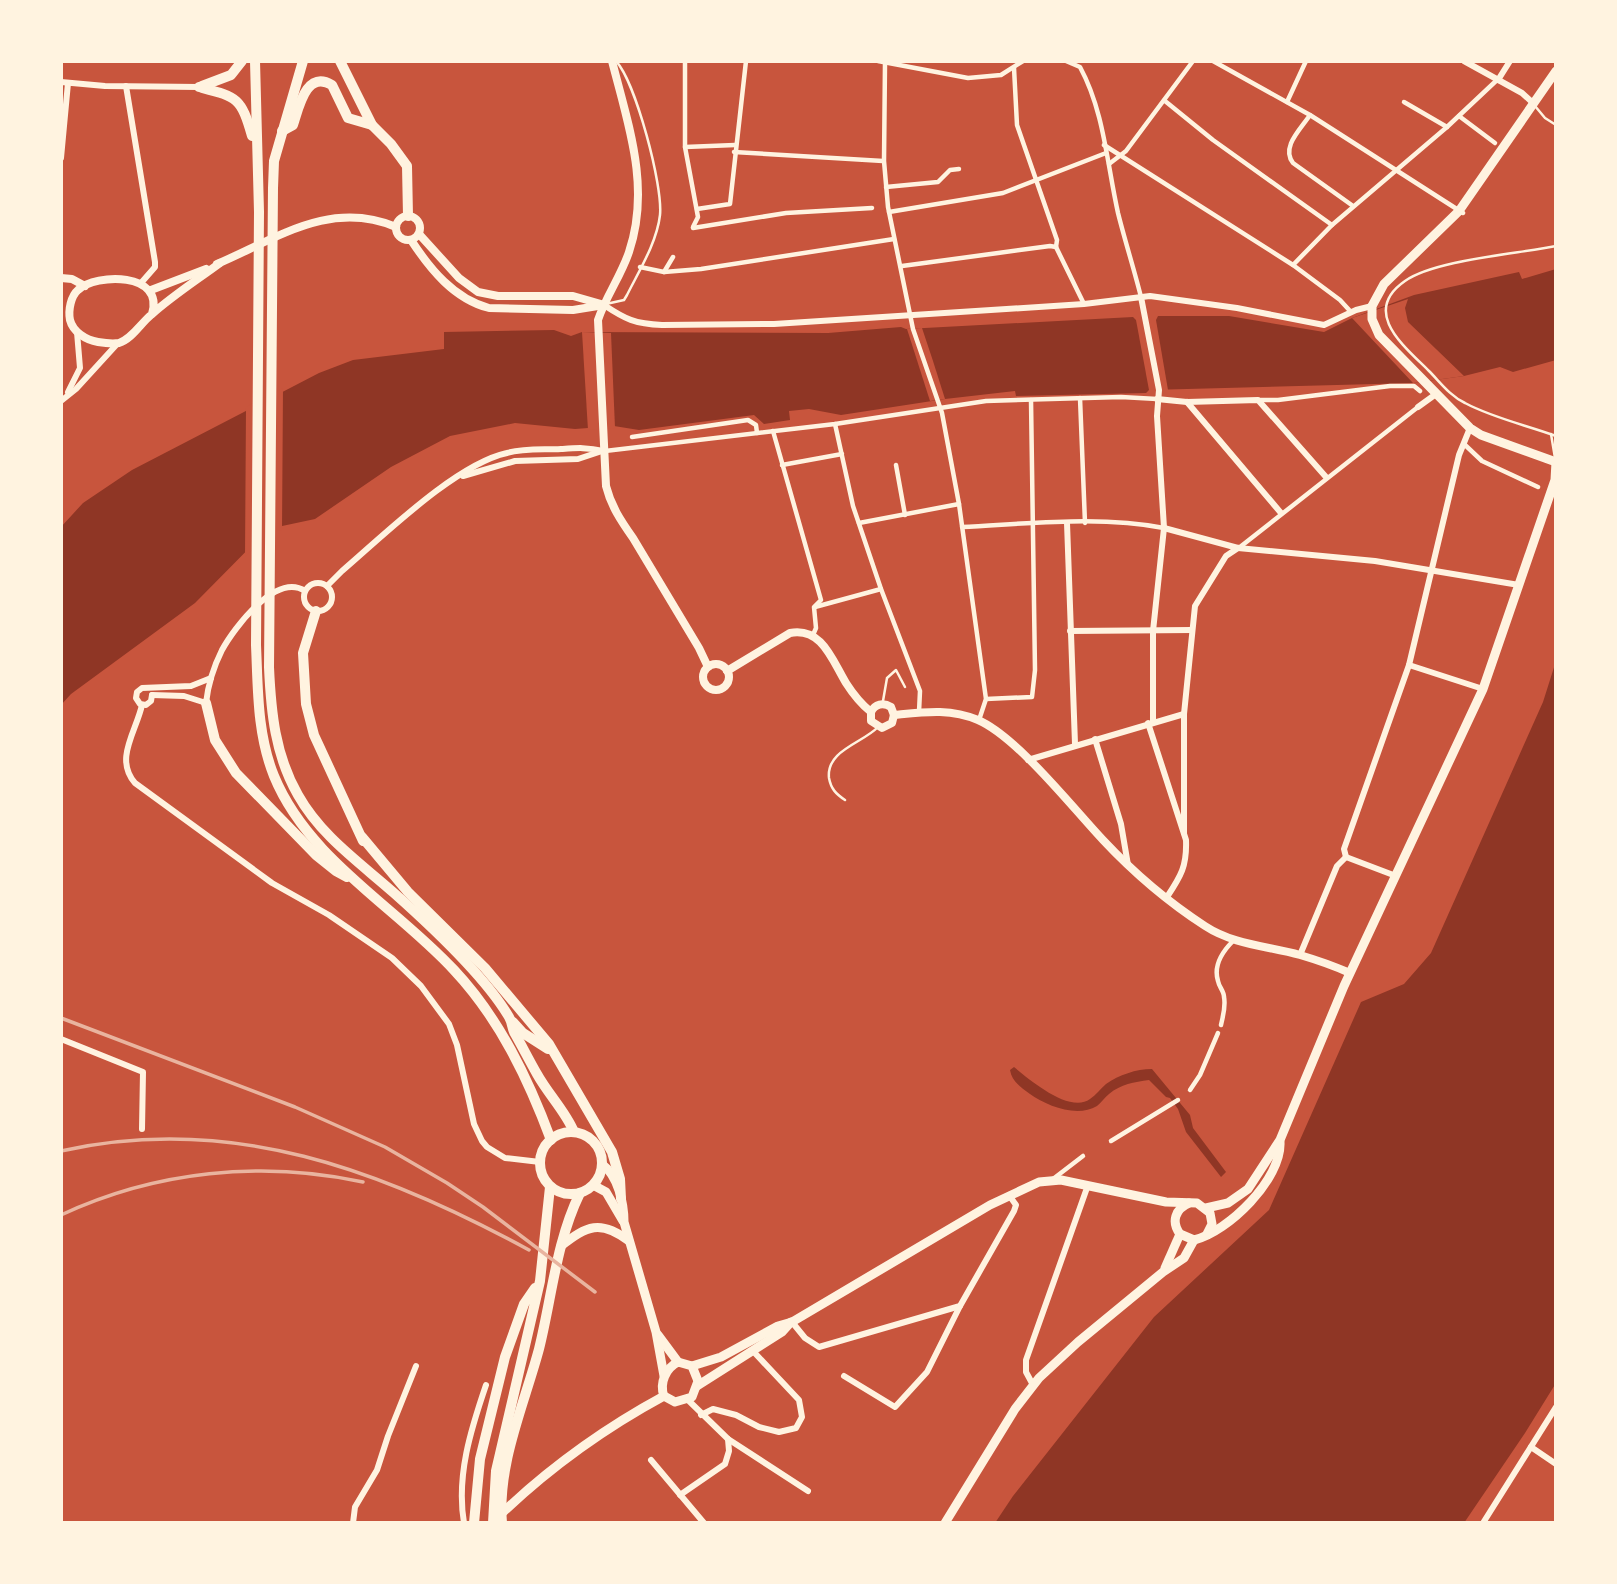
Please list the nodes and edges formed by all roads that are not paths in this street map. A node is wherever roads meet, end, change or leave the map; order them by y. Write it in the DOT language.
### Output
graph roads {
  1 [pos="242,61"];
  2 [pos="255,61"];
  3 [pos="303,61"];
  4 [pos="340,61"];
  5 [pos="614,61"];
  6 [pos="746,61"];
  7 [pos="1023,61"];
  8 [pos="1066,61"];
  9 [pos="1193,61"];
  10 [pos="1213,61"];
  11 [pos="1307,61"];
  12 [pos="1464,61"];
  13 [pos="1510,61"];
  14 [pos="881,62"];
  15 [pos="685,64"];
  16 [pos="1014,68"];
  17 [pos="1556,71"];
  18 [pos="1498,79"];
  19 [pos="65,83"];
  20 [pos="126,86"];
  21 [pos="199,87"];
  22 [pos="1165,101"];
  23 [pos="1287,102"];
  24 [pos="1404,102"];
  25 [pos="1534,103"];
  26 [pos="1310,115"];
  27 [pos="1459,116"];
  28 [pos="1556,124"];
  29 [pos="372,125"];
  30 [pos="1447,127"];
  31 [pos="282,131"];
  32 [pos="1495,143"];
  33 [pos="735,145"];
  34 [pos="1104,145"];
  35 [pos="685,147"];
  36 [pos="734,152"];
  37 [pos="1106,153"];
  38 [pos="1120,156"];
  39 [pos="257,157"];
  40 [pos="61,158"];
  41 [pos="884,161"];
  42 [pos="1109,164"];
  43 [pos="959,169"];
  44 [pos="1398,170"];
  45 [pos="1037,179"];
  46 [pos="886,187"];
  47 [pos="1353,206"];
  48 [pos="872,208"];
  49 [pos="886,208"];
  50 [pos="697,209"];
  51 [pos="1461,212"];
  52 [pos="408,216"];
  53 [pos="1332,225"];
  54 [pos="396,227"];
  55 [pos="419,234"];
  56 [pos="894,239"];
  57 [pos="411,240"];
  58 [pos="1556,246"];
  59 [pos="1056,247"];
  60 [pos="673,257"];
  61 [pos="219,264"];
  62 [pos="1293,265"];
  63 [pos="902,266"];
  64 [pos="640,267"];
  65 [pos="664,272"];
  66 [pos="61,278"];
  67 [pos="141,283"];
  68 [pos="85,286"];
  69 [pos="151,290"];
  70 [pos="1141,297"];
  71 [pos="1084,304"];
  72 [pos="604,305"];
  73 [pos="1372,309"];
  74 [pos="61,312"];
  75 [pos="1351,312"];
  76 [pos="152,314"];
  77 [pos="910,316"];
  78 [pos="69,319"];
  79 [pos="77,332"];
  80 [pos="118,343"];
  81 [pos="1422,386"];
  82 [pos="1436,394"];
  83 [pos="1080,398"];
  84 [pos="1157,399"];
  85 [pos="1031,400"];
  86 [pos="1258,400"];
  87 [pos="62,401"];
  88 [pos="1187,402"];
  89 [pos="939,407"];
  90 [pos="1418,407"];
  91 [pos="835,424"];
  92 [pos="1470,428"];
  93 [pos="773,431"];
  94 [pos="757,433"];
  95 [pos="1550,434"];
  96 [pos="1556,436"];
  97 [pos="632,437"];
  98 [pos="1463,443"];
  99 [pos="603,451"];
  100 [pos="842,454"];
  101 [pos="1556,462"];
  102 [pos="782,465"];
  103 [pos="896,465"];
  104 [pos="461,476"];
  105 [pos="1326,477"];
  106 [pos="1538,488"];
  107 [pos="960,504"];
  108 [pos="1281,513"];
  109 [pos="905,515"];
  110 [pos="859,523"];
  111 [pos="1067,523"];
  112 [pos="1085,523"];
  113 [pos="1033,524"];
  114 [pos="962,527"];
  115 [pos="1164,528"];
  116 [pos="1238,548"];
  117 [pos="1430,571"];
  118 [pos="1519,585"];
  119 [pos="327,586"];
  120 [pos="880,590"];
  121 [pos="305,591"];
  122 [pos="814,607"];
  123 [pos="316,611"];
  124 [pos="1192,630"];
  125 [pos="1070,631"];
  126 [pos="1153,631"];
  127 [pos="813,635"];
  128 [pos="1409,665"];
  129 [pos="708,667"];
  130 [pos="727,671"];
  131 [pos="211,678"];
  132 [pos="905,687"];
  133 [pos="1483,689"];
  134 [pos="150,692"];
  135 [pos="986,699"];
  136 [pos="206,703"];
  137 [pos="883,704"];
  138 [pos="142,705"];
  139 [pos="871,712"];
  140 [pos="919,713"];
  141 [pos="1184,714"];
  142 [pos="894,715"];
  143 [pos="979,720"];
  144 [pos="1151,723"];
  145 [pos="878,727"];
  146 [pos="1095,738"];
  147 [pos="1076,744"];
  148 [pos="1028,760"];
  149 [pos="845,800"];
  150 [pos="61,818"];
  151 [pos="61,827"];
  152 [pos="1184,833"];
  153 [pos="362,837"];
  154 [pos="1346,857"];
  155 [pos="1129,866"];
  156 [pos="1396,876"];
  157 [pos="360,883"];
  158 [pos="394,893"];
  159 [pos="1167,897"];
  160 [pos="1234,940"];
  161 [pos="1300,955"];
  162 [pos="1350,973"];
  163 [pos="511,1020"];
  164 [pos="1221,1025"];
  165 [pos="1218,1033"];
  166 [pos="61,1040"];
  167 [pos="554,1053"];
  168 [pos="1190,1090"];
  169 [pos="1176,1102"];
  170 [pos="142,1129"];
  171 [pos="574,1132"];
  172 [pos="551,1140"];
  173 [pos="1280,1140"];
  174 [pos="1111,1142"];
  175 [pos="1083,1156"];
  176 [pos="540,1162"];
  177 [pos="602,1164"];
  178 [pos="1052,1180"];
  179 [pos="593,1185"];
  180 [pos="1088,1185"];
  181 [pos="550,1187"];
  182 [pos="580,1193"];
  183 [pos="1009,1194"];
  184 [pos="621,1199"];
  185 [pos="1166,1202"];
  186 [pos="1189,1203"];
  187 [pos="1206,1208"];
  188 [pos="1175,1219"];
  189 [pos="624,1222"];
  190 [pos="1180,1234"];
  191 [pos="1207,1234"];
  192 [pos="1194,1240"];
  193 [pos="630,1242"];
  194 [pos="560,1249"];
  195 [pos="1163,1272"];
  196 [pos="540,1281"];
  197 [pos="960,1306"];
  198 [pos="792,1322"];
  199 [pos="656,1332"];
  200 [pos="752,1350"];
  201 [pos="678,1362"];
  202 [pos="416,1366"];
  203 [pos="692,1366"];
  204 [pos="664,1376"];
  205 [pos="845,1376"];
  206 [pos="486,1385"];
  207 [pos="1033,1385"];
  208 [pos="697,1386"];
  209 [pos="664,1396"];
  210 [pos="688,1400"];
  211 [pos="1556,1407"];
  212 [pos="701,1415"];
  213 [pos="728,1438"];
  214 [pos="1531,1447"];
  215 [pos="651,1460"];
  216 [pos="1556,1464"];
  217 [pos="808,1491"];
  218 [pos="680,1494"];
  219 [pos="353,1523"];
  220 [pos="464,1523"];
  221 [pos="474,1523"];
  222 [pos="492,1523"];
  223 [pos="502,1523"];
  224 [pos="704,1523"];
  225 [pos="944,1523"];
  226 [pos="1483,1523"];
  1 -- 21 [label="main road"];
  2 -- 39 [label="main road"];
  3 -- 31 [label="main road"];
  4 -- 29 [label="main road"];
  5 -- 64 [label="lane"];
  5 -- 72 [label="street"];
  6 -- 33 [label="street"];
  7 -- 16 [label="street"];
  8 -- 34 [label="street"];
  9 -- 22 [label="street"];
  10 -- 23 [label="street"];
  11 -- 23 [label="street"];
  12 -- 18 [label="street"];
  13 -- 18 [label="street"];
  14 -- 16 [label="street"];
  14 -- 41 [label="street"];
  15 -- 35 [label="street"];
  16 -- 45 [label="street"];
  17 -- 25 [label="main road"];
  18 -- 25 [label="street"];
  18 -- 27 [label="street"];
  19 -- 20 [label="street"];
  19 -- 40 [label="street"];
  20 -- 21 [label="street"];
  20 -- 67 [label="street"];
  21 -- 39 [label="main road"];
  22 -- 38 [label="street"];
  22 -- 53 [label="street"];
  23 -- 26 [label="street"];
  24 -- 30 [label="street"];
  25 -- 28 [label="lane"];
  25 -- 51 [label="main road"];
  26 -- 44 [label="street"];
  26 -- 47 [label="street"];
  27 -- 30 [label="street"];
  27 -- 32 [label="street"];
  29 -- 31 [label="main road"];
  29 -- 52 [label="main road"];
  30 -- 44 [label="street"];
  31 -- 158 [label="main road"];
  33 -- 35 [label="street"];
  33 -- 36 [label="street"];
  34 -- 37 [label="street"];
  34 -- 38 [label="street"];
  35 -- 50 [label="street"];
  36 -- 41 [label="street"];
  36 -- 50 [label="street"];
  37 -- 42 [label="street"];
  37 -- 45 [label="street"];
  38 -- 42 [label="street"];
  38 -- 62 [label="street"];
  39 -- 157 [label="main road"];
  41 -- 46 [label="street"];
  42 -- 70 [label="street"];
  43 -- 46 [label="street"];
  44 -- 47 [label="street"];
  44 -- 51 [label="street"];
  45 -- 49 [label="street"];
  45 -- 59 [label="street"];
  46 -- 49 [label="street"];
  47 -- 53 [label="street"];
  48 -- 50 [label="street"];
  49 -- 56 [label="street"];
  51 -- 73 [label="main road"];
  52 -- 54 [label="street"];
  52 -- 55 [label="street"];
  53 -- 62 [label="street"];
  54 -- 57 [label="street"];
  54 -- 61 [label="street"];
  55 -- 57 [label="street"];
  55 -- 72 [label="street"];
  56 -- 63 [label="street"];
  56 -- 65 [label="street"];
  57 -- 72 [label="street"];
  58 -- 95 [label="lane"];
  59 -- 63 [label="street"];
  59 -- 71 [label="street"];
  60 -- 65 [label="street"];
  61 -- 69 [label="street"];
  61 -- 76 [label="street"];
  62 -- 75 [label="street"];
  63 -- 77 [label="street"];
  64 -- 65 [label="street"];
  64 -- 72 [label="lane"];
  66 -- 68 [label="street"];
  67 -- 68 [label="street"];
  67 -- 69 [label="street"];
  68 -- 78 [label="street"];
  69 -- 76 [label="street"];
  70 -- 71 [label="street"];
  70 -- 75 [label="street"];
  70 -- 84 [label="street"];
  71 -- 77 [label="street"];
  72 -- 77 [label="street"];
  72 -- 99 [label="street"];
  73 -- 75 [label="street"];
  73 -- 81 [label="main road"];
  74 -- 78 [label="street"];
  76 -- 80 [label="street"];
  77 -- 89 [label="street"];
  78 -- 79 [label="street"];
  79 -- 80 [label="street"];
  79 -- 87 [label="street"];
  80 -- 87 [label="street"];
  81 -- 82 [label="main road"];
  81 -- 86 [label="street"];
  82 -- 90 [label="street"];
  82 -- 92 [label="main road"];
  83 -- 84 [label="street"];
  83 -- 85 [label="street"];
  83 -- 112 [label="street"];
  84 -- 88 [label="street"];
  84 -- 115 [label="street"];
  85 -- 89 [label="street"];
  85 -- 113 [label="street"];
  86 -- 88 [label="street"];
  86 -- 105 [label="street"];
  88 -- 108 [label="street"];
  89 -- 91 [label="street"];
  89 -- 107 [label="street"];
  90 -- 105 [label="street"];
  91 -- 93 [label="street"];
  91 -- 100 [label="street"];
  92 -- 98 [label="street"];
  92 -- 101 [label="main road"];
  93 -- 94 [label="street"];
  93 -- 102 [label="street"];
  94 -- 97 [label="street"];
  94 -- 99 [label="street"];
  95 -- 96 [label="lane"];
  95 -- 101 [label="lane"];
  98 -- 106 [label="street"];
  98 -- 117 [label="street"];
  99 -- 104 [label="street"];
  99 -- 104 [label="street"];
  99 -- 129 [label="street"];
  100 -- 102 [label="street"];
  100 -- 110 [label="street"];
  101 -- 118 [label="main road"];
  102 -- 122 [label="street"];
  103 -- 109 [label="street"];
  104 -- 119 [label="street"];
  105 -- 108 [label="street"];
  107 -- 109 [label="street"];
  107 -- 114 [label="street"];
  108 -- 116 [label="street"];
  109 -- 110 [label="street"];
  110 -- 120 [label="street"];
  111 -- 112 [label="street"];
  111 -- 113 [label="street"];
  111 -- 125 [label="street"];
  112 -- 115 [label="street"];
  113 -- 114 [label="street"];
  113 -- 135 [label="street"];
  114 -- 135 [label="street"];
  115 -- 116 [label="street"];
  115 -- 126 [label="street"];
  116 -- 117 [label="street"];
  116 -- 124 [label="street"];
  117 -- 118 [label="street"];
  117 -- 128 [label="street"];
  118 -- 133 [label="main road"];
  119 -- 121 [label="street"];
  119 -- 123 [label="street"];
  120 -- 122 [label="street"];
  120 -- 140 [label="street"];
  121 -- 123 [label="street"];
  121 -- 131 [label="street"];
  122 -- 127 [label="street"];
  123 -- 153 [label="main road"];
  124 -- 126 [label="street"];
  124 -- 141 [label="street"];
  125 -- 126 [label="street"];
  125 -- 147 [label="street"];
  126 -- 144 [label="street"];
  127 -- 130 [label="street"];
  127 -- 139 [label="street"];
  128 -- 133 [label="street"];
  128 -- 154 [label="street"];
  129 -- 130 [label="street"];
  129 -- 130 [label="street"];
  131 -- 134 [label="street"];
  131 -- 136 [label="street"];
  132 -- 137 [label="lane"];
  133 -- 156 [label="main road"];
  134 -- 136 [label="street"];
  134 -- 138 [label="street"];
  134 -- 138 [label="street"];
  135 -- 143 [label="street"];
  136 -- 157 [label="main road"];
  137 -- 139 [label="street"];
  137 -- 142 [label="street"];
  138 -- 176 [label="street"];
  139 -- 145 [label="street"];
  140 -- 142 [label="street"];
  140 -- 143 [label="street"];
  141 -- 144 [label="street"];
  141 -- 152 [label="street"];
  142 -- 145 [label="street"];
  143 -- 148 [label="street"];
  144 -- 146 [label="street"];
  144 -- 152 [label="street"];
  145 -- 149 [label="lane"];
  146 -- 147 [label="street"];
  146 -- 155 [label="street"];
  147 -- 148 [label="street"];
  148 -- 155 [label="street"];
  150 -- 151 [label="lane"];
  152 -- 159 [label="street"];
  153 -- 158 [label="main road"];
  153 -- 167 [label="main road"];
  154 -- 156 [label="street"];
  154 -- 161 [label="street"];
  155 -- 159 [label="street"];
  156 -- 162 [label="main road"];
  157 -- 172 [label="main road"];
  158 -- 163 [label="main road"];
  159 -- 160 [label="street"];
  160 -- 161 [label="street"];
  160 -- 164 [label="street"];
  161 -- 162 [label="street"];
  162 -- 173 [label="main road"];
  163 -- 167 [label="main road"];
  163 -- 171 [label="main road"];
  165 -- 168 [label="street"];
  166 -- 170 [label="street"];
  167 -- 184 [label="main road"];
  169 -- 174 [label="street"];
  171 -- 172 [label="main road"];
  171 -- 177 [label="main road"];
  172 -- 176 [label="main road"];
  173 -- 187 [label="main road"];
  173 -- 191 [label="main road"];
  175 -- 178 [label="street"];
  176 -- 181 [label="main road"];
  177 -- 179 [label="main road"];
  177 -- 184 [label="main road"];
  178 -- 180 [label="main road"];
  178 -- 183 [label="main road"];
  179 -- 182 [label="main road"];
  179 -- 189 [label="main road"];
  180 -- 185 [label="main road"];
  180 -- 207 [label="street"];
  181 -- 182 [label="main road"];
  181 -- 196 [label="main road"];
  182 -- 194 [label="main road"];
  183 -- 197 [label="street"];
  183 -- 198 [label="main road"];
  184 -- 189 [label="main road"];
  185 -- 186 [label="main road"];
  185 -- 188 [label="main road"];
  186 -- 187 [label="main road"];
  186 -- 188 [label="main road"];
  187 -- 191 [label="main road"];
  188 -- 190 [label="main road"];
  189 -- 193 [label="main road"];
  190 -- 192 [label="main road"];
  190 -- 195 [label="main road"];
  191 -- 192 [label="main road"];
  192 -- 195 [label="main road"];
  193 -- 194 [label="main road"];
  193 -- 199 [label="main road"];
  194 -- 223 [label="main road"];
  195 -- 207 [label="main road"];
  196 -- 221 [label="main road"];
  196 -- 222 [label="main road"];
  197 -- 198 [label="street"];
  197 -- 205 [label="street"];
  198 -- 200 [label="main road"];
  198 -- 203 [label="main road"];
  199 -- 201 [label="main road"];
  199 -- 204 [label="main road"];
  200 -- 208 [label="main road"];
  200 -- 212 [label="street"];
  201 -- 203 [label="main road"];
  201 -- 204 [label="main road"];
  202 -- 219 [label="street"];
  203 -- 208 [label="main road"];
  204 -- 209 [label="main road"];
  206 -- 220 [label="street"];
  207 -- 225 [label="main road"];
  208 -- 210 [label="main road"];
  209 -- 210 [label="main road"];
  209 -- 222 [label="main road"];
  210 -- 212 [label="street"];
  211 -- 214 [label="street"];
  212 -- 213 [label="street"];
  213 -- 217 [label="street"];
  213 -- 218 [label="street"];
  214 -- 216 [label="street"];
  214 -- 226 [label="street"];
  215 -- 218 [label="street"];
  218 -- 224 [label="street"];
}
